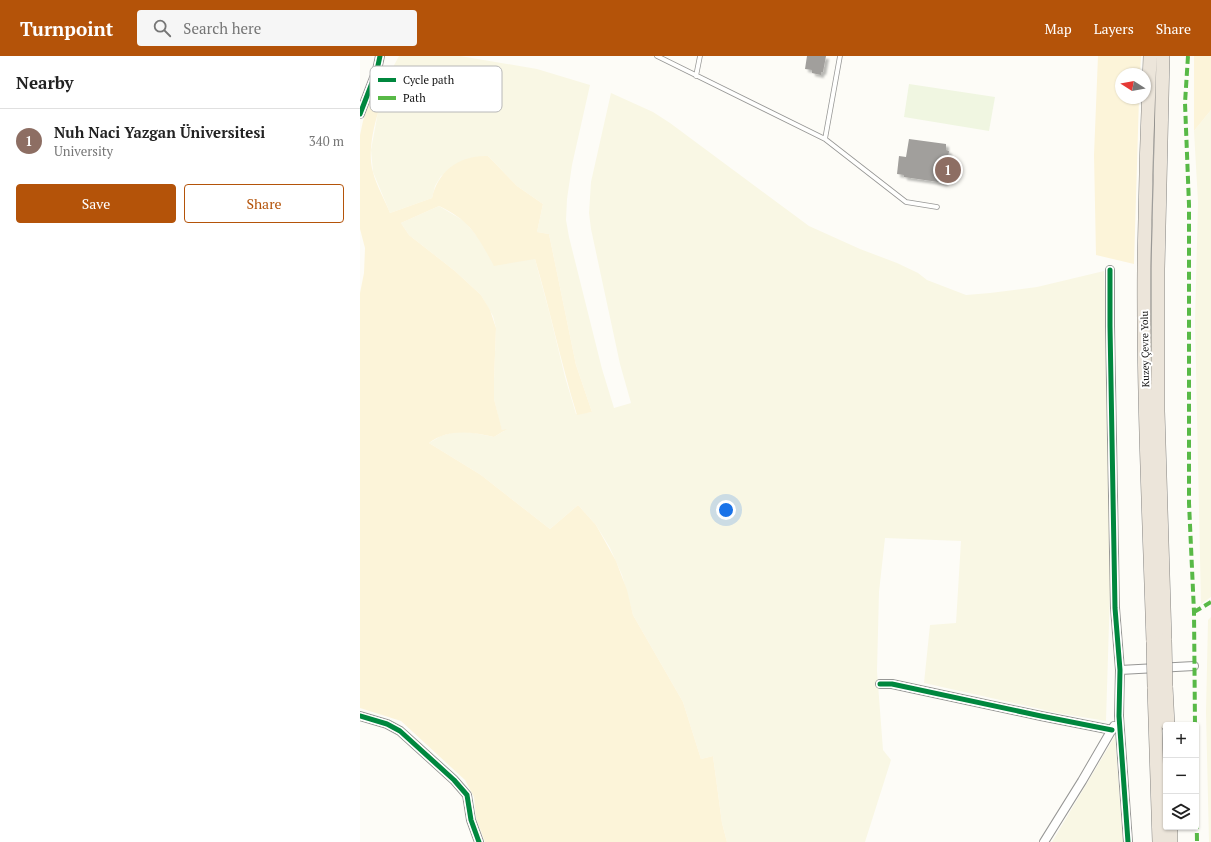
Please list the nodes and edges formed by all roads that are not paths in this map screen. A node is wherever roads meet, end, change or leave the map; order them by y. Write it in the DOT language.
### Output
graph roads {
  1 [pos="380,56"];
  2 [pos="656,56"];
  3 [pos="700,56"];
  4 [pos="840,56"];
  5 [pos="1150,56"];
  6 [pos="1163,56"];
  7 [pos="378,66"];
  8 [pos="696,76"];
  9 [pos="370,88"];
  10 [pos="360,114"];
  11 [pos="825,139"];
  12 [pos="936,207"];
  13 [pos="1110,270"];
  14 [pos="1159,641"];
  15 [pos="1194,666"];
  16 [pos="1120,670"];
  17 [pos="880,684"];
  18 [pos="1160,686"];
  19 [pos="360,716"];
  20 [pos="1120,716"];
  21 [pos="1167,722"];
  22 [pos="1112,730"];
  23 [pos="1171,830"];
  24 [pos="479,842"];
  25 [pos="1044,842"];
  26 [pos="1128,842"];
  27 [pos="1159,842"];
  28 [pos="1171,842"];
  1 -- 7 [label="street"];
  2 -- 8 [label="lane"];
  3 -- 8 [label="lane"];
  4 -- 11 [label="lane"];
  5 -- 14 [label="highway, Kuzey Çevre Yolu"];
  6 -- 14 [label="highway, Kuzey Çevre Yolu"];
  8 -- 11 [label="lane"];
  9 -- 10 [label="street"];
  11 -- 12 [label="lane"];
  13 -- 16 [label="street"];
  14 -- 18 [label="highway, bridge"];
  15 -- 16 [label="street"];
  16 -- 20 [label="street"];
  17 -- 22 [label="street"];
  18 -- 21 [label="highway"];
  18 -- 27 [label="highway"];
  19 -- 24 [label="street"];
  20 -- 22 [label="street"];
  20 -- 26 [label="street"];
  22 -- 25 [label="street"];
  23 -- 28 [label="highway"];
}
